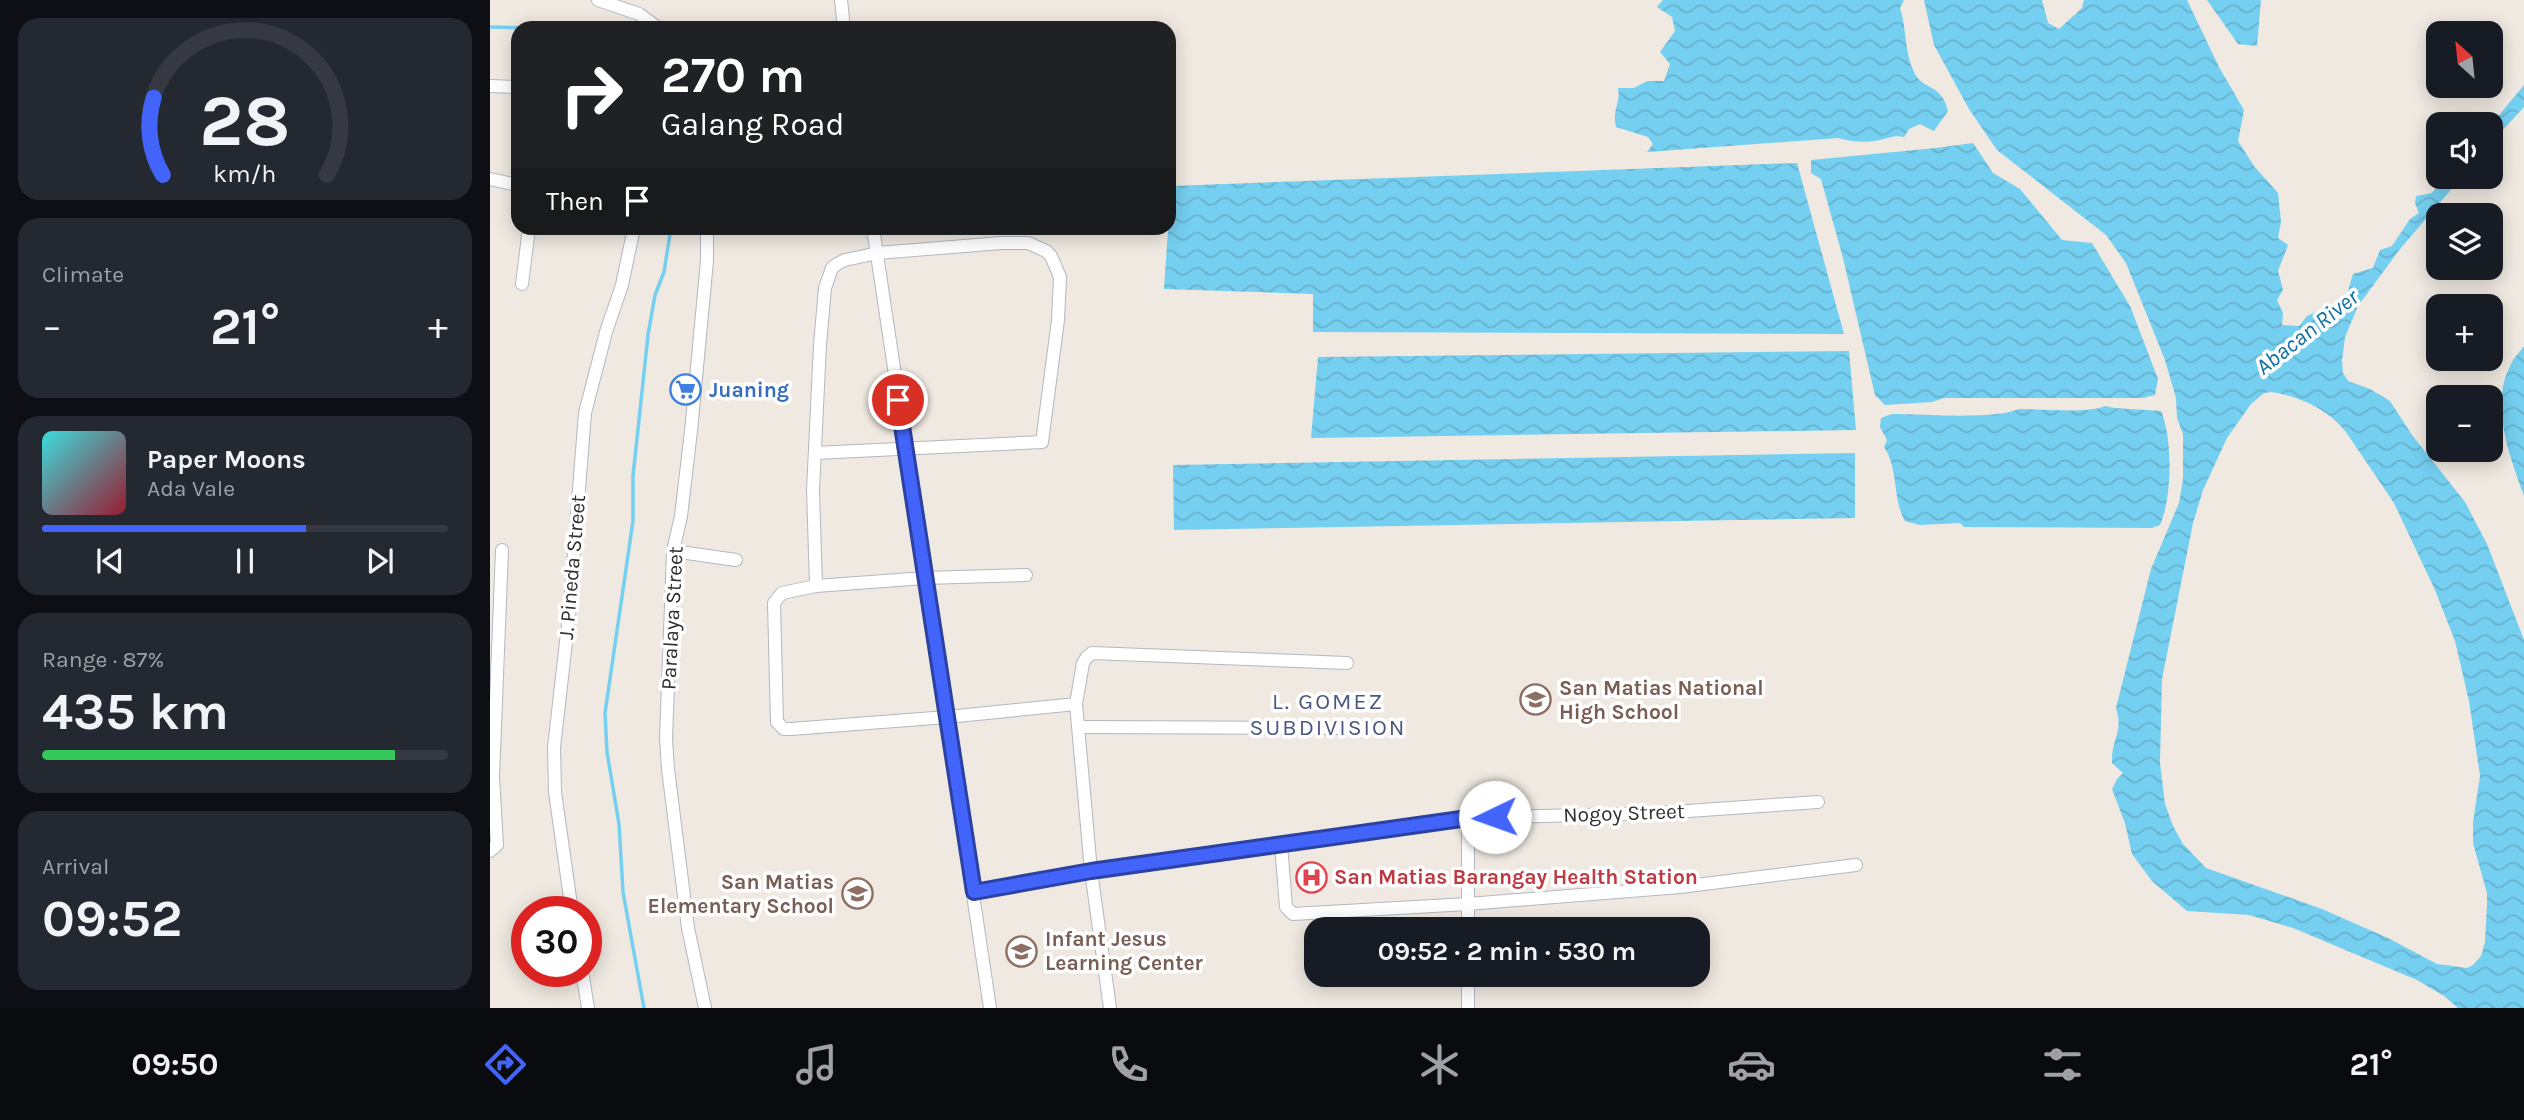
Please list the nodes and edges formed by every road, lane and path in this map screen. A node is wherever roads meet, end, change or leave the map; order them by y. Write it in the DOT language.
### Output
graph roads {
  1 [pos="598,0"];
  2 [pos="841,0"];
  3 [pos="621,3"];
  4 [pos="649,21"];
  5 [pos="844,21"];
  6 [pos="490,86"];
  7 [pos="511,87"];
  8 [pos="490,179"];
  9 [pos="511,184"];
  10 [pos="528,235"];
  11 [pos="633,235"];
  12 [pos="708,235"];
  13 [pos="874,235"];
  14 [pos="878,253"];
  15 [pos="522,284"];
  16 [pos="906,450"];
  17 [pos="815,453"];
  18 [pos="502,550"];
  19 [pos="673,551"];
  20 [pos="736,560"];
  21 [pos="1026,575"];
  22 [pos="925,578"];
  23 [pos="816,586"];
  24 [pos="1347,663"];
  25 [pos="1076,704"];
  26 [pos="947,717"];
  27 [pos="1079,727"];
  28 [pos="1344,728"];
  29 [pos="1818,802"];
  30 [pos="1468,818"];
  31 [pos="1281,845"];
  32 [pos="490,851"];
  33 [pos="1856,865"];
  34 [pos="1091,871"];
  35 [pos="974,892"];
  36 [pos="570,896"];
  37 [pos="1468,904"];
  38 [pos="1468,917"];
  39 [pos="585,987"];
  40 [pos="1468,987"];
  41 [pos="588,1008"];
  42 [pos="705,1008"];
  43 [pos="990,1008"];
  44 [pos="1110,1008"];
  45 [pos="1468,1008"];
  1 -- 3 [label="street"];
  2 -- 5 [label="street"];
  3 -- 4 [label="street"];
  6 -- 7 [label="street"];
  8 -- 9 [label="street"];
  10 -- 15 [label="street"];
  11 -- 36 [label="street, J. Pineda Street"];
  12 -- 19 [label="street, Paralaya Street"];
  13 -- 14 [label="street"];
  14 -- 16 [label="street"];
  14 -- 16 [label="street"];
  14 -- 17 [label="street"];
  16 -- 17 [label="street"];
  16 -- 22 [label="street"];
  17 -- 23 [label="street"];
  18 -- 32 [label="street"];
  19 -- 20 [label="street"];
  19 -- 42 [label="street, Paralaya Street"];
  21 -- 22 [label="street"];
  22 -- 23 [label="street"];
  22 -- 26 [label="street"];
  23 -- 26 [label="street"];
  24 -- 25 [label="street"];
  25 -- 26 [label="street"];
  25 -- 27 [label="street"];
  26 -- 35 [label="street"];
  27 -- 28 [label="street"];
  27 -- 34 [label="street"];
  29 -- 30 [label="street, Nogoy Street"];
  30 -- 31 [label="street, Nogoy Street"];
  30 -- 37 [label="street"];
  31 -- 34 [label="street, Nogoy Street"];
  31 -- 37 [label="street"];
  33 -- 37 [label="street"];
  34 -- 35 [label="street, Nogoy Street"];
  34 -- 44 [label="street"];
  35 -- 43 [label="street"];
  37 -- 38 [label="street"];
  39 -- 41 [label="street"];
  40 -- 45 [label="street"];
}
